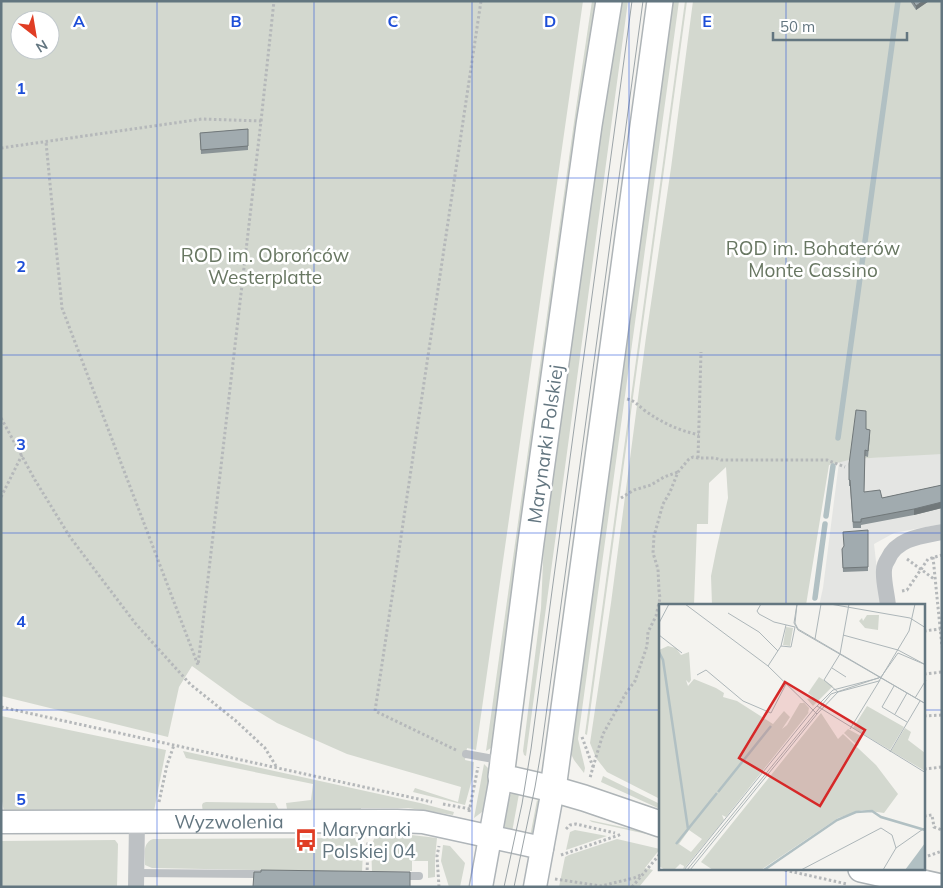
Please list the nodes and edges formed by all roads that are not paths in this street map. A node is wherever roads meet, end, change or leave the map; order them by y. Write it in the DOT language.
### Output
graph roads {
  1 [pos="609,1"];
  2 [pos="660,1"];
  3 [pos="942,532"];
  4 [pos="887,599"];
  5 [pos="466,754"];
  6 [pos="502,768"];
  7 [pos="553,789"];
  8 [pos="1,822"];
  9 [pos="146,822"];
  10 [pos="659,824"];
  11 [pos="491,837"];
  12 [pos="550,852"];
  13 [pos="271,874"];
  14 [pos="367,875"];
  15 [pos="916,875"];
  16 [pos="419,876"];
  17 [pos="856,877"];
  18 [pos="136,880"];
  19 [pos="544,883"];
  20 [pos="481,887"];
  21 [pos="941,887"];
  1 -- 6 [label="main road, Marynarki Polskiej"];
  2 -- 7 [label="main road"];
  3 -- 4 [label="street"];
  5 -- 6 [label="lane"];
  6 -- 7 [label="main road"];
  6 -- 11 [label="street, Marynarki Polskiej"];
  7 -- 10 [label="main road"];
  7 -- 12 [label="street"];
  8 -- 9 [label="street, Wyzwolenia"];
  9 -- 11 [label="street, Wyzwolenia"];
  9 -- 18 [label="street"];
  11 -- 12 [label="street, Wyzwolenia"];
  11 -- 20 [label="street, Marynarki Polskiej"];
  12 -- 19 [label="street"];
  13 -- 18 [label="lane"];
  14 -- 16 [label="lane"];
  15 -- 17 [label="main road"];
  15 -- 21 [label="main road"];
}
